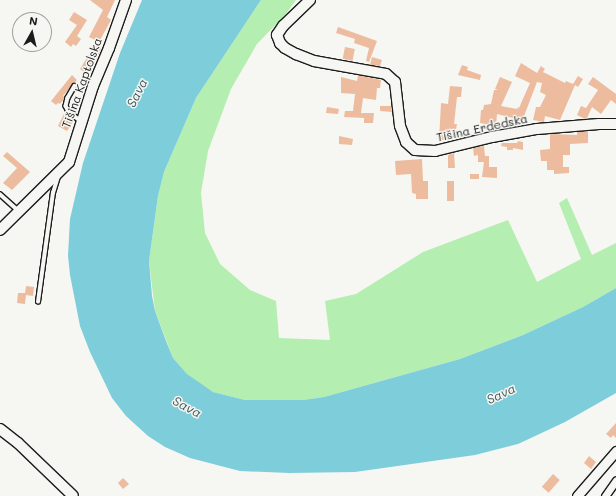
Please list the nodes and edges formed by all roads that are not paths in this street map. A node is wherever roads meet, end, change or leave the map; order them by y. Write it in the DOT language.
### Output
graph roads {
  1 [pos="126,0"];
  2 [pos="310,0"];
  3 [pos="75,86"];
  4 [pos="82,122"];
  5 [pos="616,124"];
  6 [pos="60,172"];
  7 [pos="0,194"];
  8 [pos="19,212"];
  9 [pos="0,230"];
  10 [pos="38,302"];
  11 [pos="0,429"];
  12 [pos="615,456"];
  13 [pos="616,480"];
  14 [pos="73,496"];
  15 [pos="577,496"];
  16 [pos="606,496"];
  1 -- 4 [label="main road, Tišina Kaptolska"];
  2 -- 5 [label="main road, Tišina Erdedska"];
  3 -- 4 [label="lane"];
  4 -- 6 [label="main road, Tišina Kaptolska"];
  6 -- 8 [label="main road, Tišina Kaptolska"];
  6 -- 10 [label="lane"];
  7 -- 8 [label="lane"];
  8 -- 9 [label="main road, Tišina Kaptolska"];
  11 -- 14 [label="main road"];
  12 -- 15 [label="street"];
  13 -- 16 [label="street"];
}
